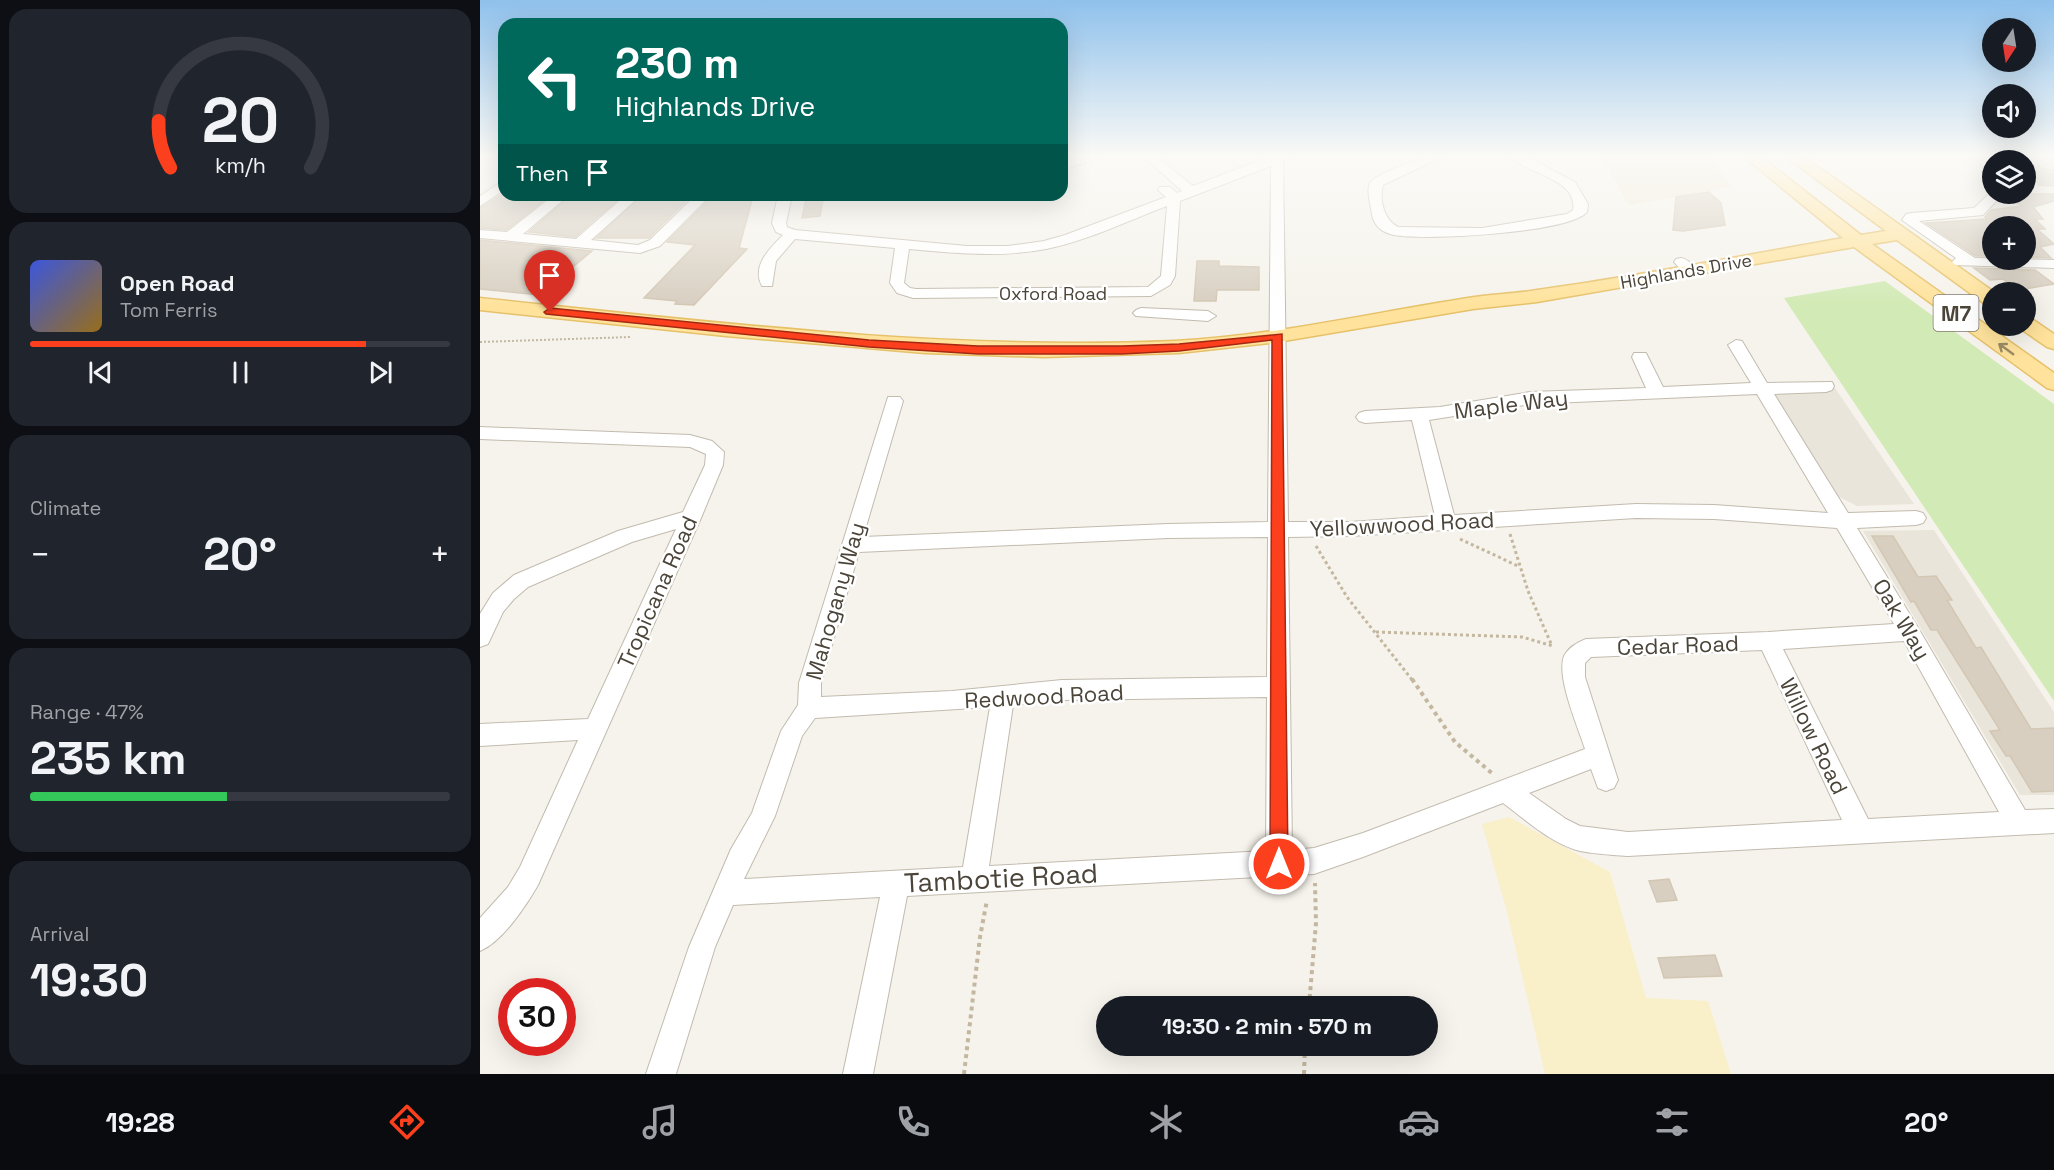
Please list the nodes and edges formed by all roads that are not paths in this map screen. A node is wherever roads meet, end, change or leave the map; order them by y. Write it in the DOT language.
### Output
graph roads {
  1 [pos="548,206"];
  2 [pos="621,206"];
  3 [pos="693,206"];
  4 [pos="783,206"];
  5 [pos="1142,206"];
  6 [pos="1170,206"];
  7 [pos="1279,206"];
  8 [pos="1378,206"];
  9 [pos="1581,206"];
  10 [pos="1813,206"];
  11 [pos="1860,206"];
  12 [pos="1984,206"];
  13 [pos="1893,230"];
  14 [pos="480,234"];
  15 [pos="792,234"];
  16 [pos="510,237"];
  17 [pos="1852,238"];
  18 [pos="578,244"];
  19 [pos="902,245"];
  20 [pos="1970,261"];
  21 [pos="1941,264"];
  22 [pos="2054,264"];
  23 [pos="767,282"];
  24 [pos="1982,293"];
  25 [pos="480,304"];
  26 [pos="1141,314"];
  27 [pos="1208,316"];
  28 [pos="2036,331"];
  29 [pos="1278,336"];
  30 [pos="2054,343"];
  31 [pos="1737,345"];
  32 [pos="1640,357"];
  33 [pos="2054,383"];
  34 [pos="1826,386"];
  35 [pos="1762,388"];
  36 [pos="1657,392"];
  37 [pos="894,401"];
  38 [pos="1419,414"];
  39 [pos="1365,417"];
  40 [pos="480,433"];
  41 [pos="1916,518"];
  42 [pos="691,519"];
  43 [pos="1843,521"];
  44 [pos="1446,522"];
  45 [pos="1278,531"];
  46 [pos="852,545"];
  47 [pos="1910,632"];
  48 [pos="480,638"];
  49 [pos="1768,641"];
  50 [pos="1279,687"];
  51 [pos="1003,695"];
  52 [pos="808,708"];
  53 [pos="595,729"];
  54 [pos="480,735"];
  55 [pos="1598,754"];
  56 [pos="1605,780"];
  57 [pos="1505,790"];
  58 [pos="2054,821"];
  59 [pos="2019,823"];
  60 [pos="1861,832"];
  61 [pos="1279,864"];
  62 [pos="983,879"];
  63 [pos="896,884"];
  64 [pos="724,894"];
  65 [pos="482,932"];
  66 [pos="661,1074"];
  67 [pos="858,1074"];
  1 -- 16 [label="street"];
  2 -- 18 [label="street"];
  3 -- 18 [label="street"];
  4 -- 15 [label="street"];
  5 -- 19 [label="street"];
  6 -- 19 [label="street, Oxford Road"];
  7 -- 29 [label="street"];
  8 -- 9 [label="street"];
  10 -- 17 [label="main road, M7"];
  11 -- 13 [label="main road, M7"];
  12 -- 20 [label="street"];
  13 -- 17 [label="main road, Highlands Drive"];
  13 -- 21 [label="main road, M7"];
  14 -- 16 [label="street"];
  15 -- 19 [label="street"];
  15 -- 23 [label="street"];
  16 -- 18 [label="street"];
  17 -- 29 [label="main road, Highlands Drive"];
  33 -- 17 [label="main road, M7, one-way"];
  20 -- 21 [label="street"];
  20 -- 22 [label="street"];
  21 -- 24 [label="main road, M7"];
  25 -- 29 [label="main road, Highlands Drive"];
  26 -- 27 [label="street"];
  28 -- 30 [label="main road"];
  29 -- 45 [label="street"];
  31 -- 35 [label="street, Oak Way"];
  32 -- 36 [label="street"];
  34 -- 35 [label="street, Maple Way"];
  35 -- 36 [label="street, Maple Way"];
  35 -- 43 [label="street, Oak Way"];
  36 -- 38 [label="street, Maple Way"];
  37 -- 46 [label="street, Mahogany Way"];
  38 -- 39 [label="street, Maple Way"];
  38 -- 44 [label="street"];
  40 -- 42 [label="street, Tropicana Road"];
  41 -- 43 [label="street, Yellowwood Road"];
  42 -- 48 [label="street"];
  42 -- 53 [label="street, Tropicana Road"];
  43 -- 44 [label="street, Yellowwood Road"];
  43 -- 47 [label="street, Oak Way"];
  44 -- 45 [label="street, Yellowwood Road"];
  45 -- 46 [label="street, Yellowwood Road"];
  45 -- 50 [label="street"];
  46 -- 52 [label="street, Mahogany Way"];
  47 -- 49 [label="street, Cedar Road"];
  47 -- 59 [label="street, Oak Way"];
  49 -- 55 [label="street, Cedar Road"];
  49 -- 60 [label="street, Willow Road"];
  50 -- 51 [label="street, Redwood Road"];
  50 -- 61 [label="street"];
  51 -- 52 [label="street, Redwood Road"];
  51 -- 62 [label="street"];
  52 -- 64 [label="street, Mahogany Way"];
  53 -- 54 [label="street"];
  53 -- 65 [label="street, Tropicana Road"];
  55 -- 56 [label="street"];
  55 -- 57 [label="street, Tambotie Road"];
  57 -- 60 [label="street"];
  57 -- 61 [label="street, Tambotie Road"];
  58 -- 59 [label="street"];
  59 -- 60 [label="street"];
  61 -- 62 [label="street, Tambotie Road"];
  62 -- 63 [label="street, Tambotie Road"];
  63 -- 64 [label="street, Tambotie Road"];
  63 -- 67 [label="street"];
  64 -- 66 [label="street, Mahogany Way"];
}
